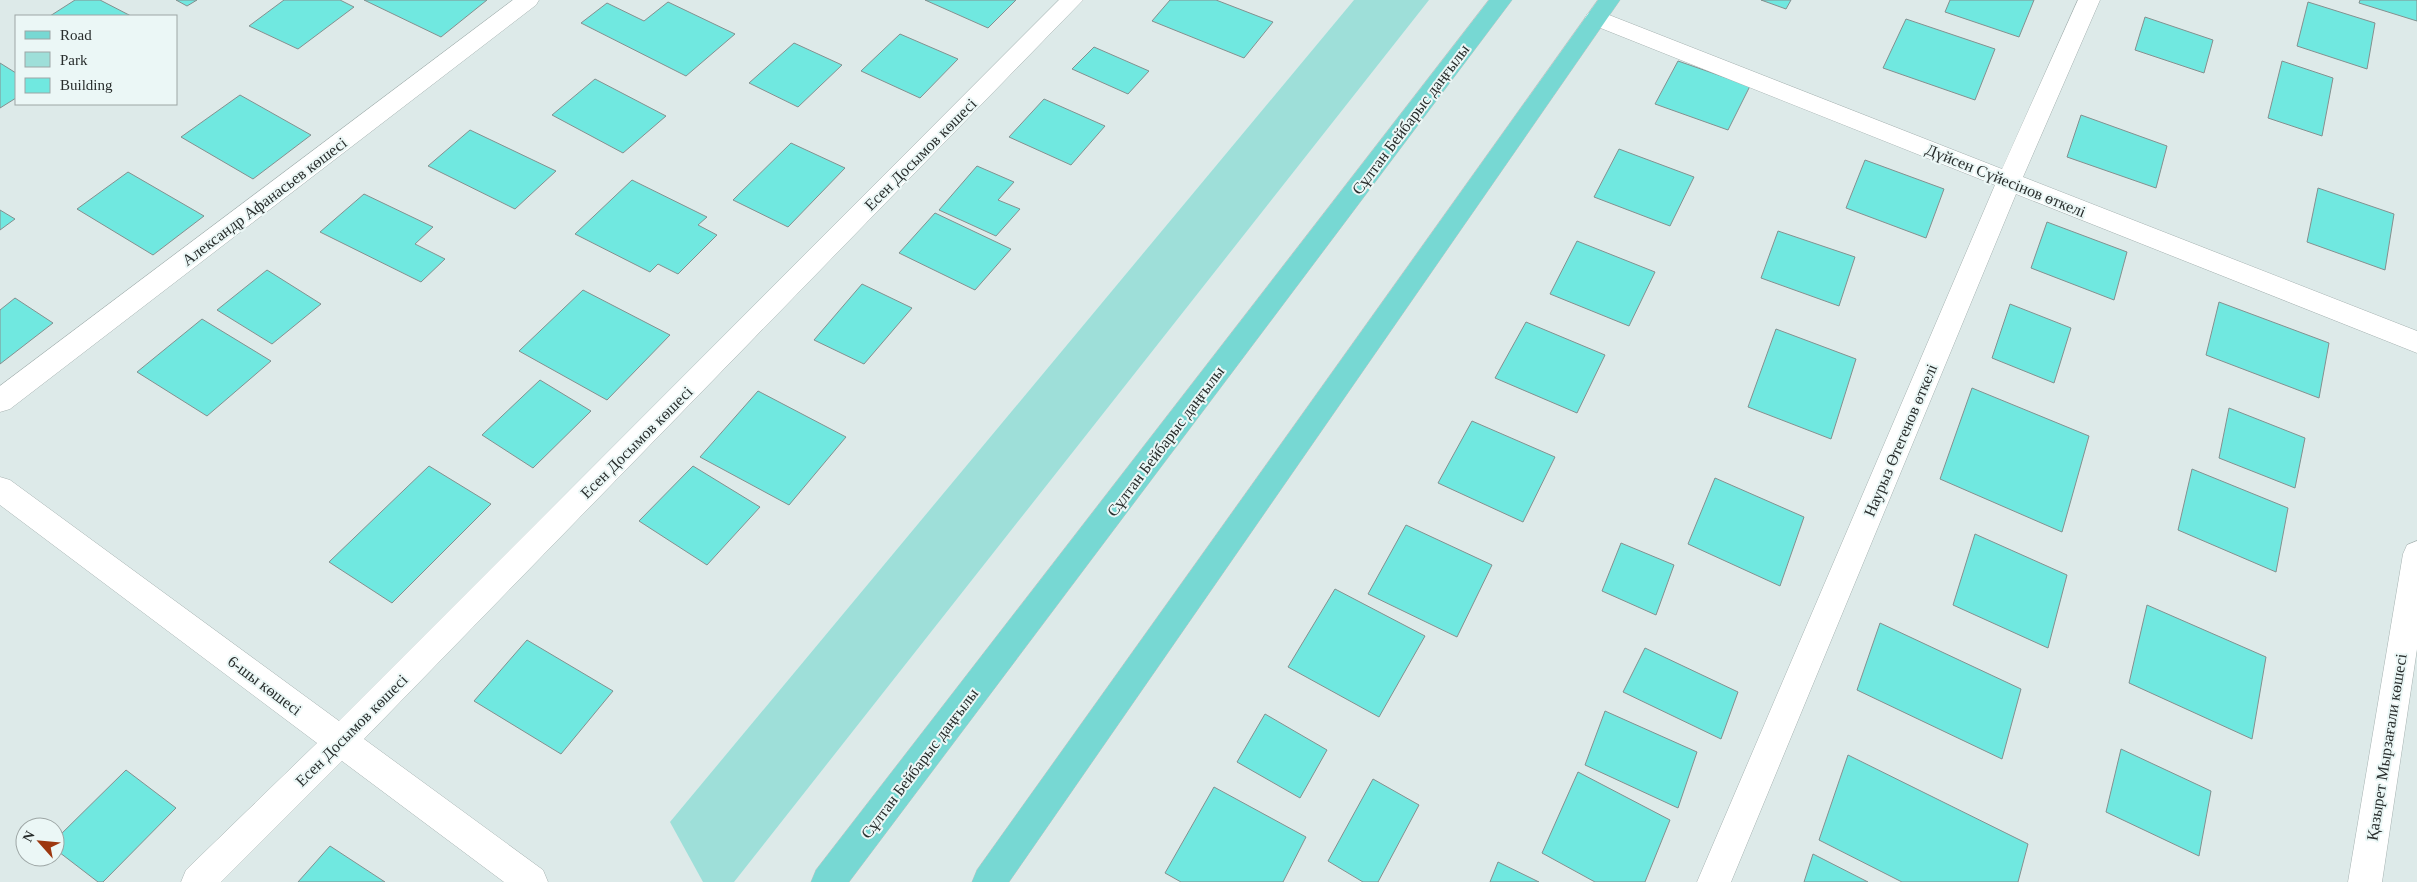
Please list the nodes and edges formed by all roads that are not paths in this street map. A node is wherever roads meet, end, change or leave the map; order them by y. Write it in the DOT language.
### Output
graph roads {
  1 [pos="528,0"];
  2 [pos="1072,0"];
  3 [pos="1501,0"];
  4 [pos="2089,0"];
  5 [pos="1602,9"];
  6 [pos="2009,181"];
  7 [pos="2417,342"];
  8 [pos="0,401"];
  9 [pos="0,489"];
  10 [pos="2417,554"];
  11 [pos="341,742"];
  12 [pos="198,882"];
  13 [pos="531,882"];
  14 [pos="828,882"];
  15 [pos="989,882"];
  16 [pos="1714,882"];
  17 [pos="2365,882"];
  1 -- 8 [label="street, Александр Афанасьев көшесі"];
  2 -- 11 [label="street, Есен Досымов көшесі"];
  3 -- 14 [label="main road, Сұлтан Бейбарыс даңғылы"];
  4 -- 6 [label="street, Наурыз Өтегенов өткелі"];
  5 -- 6 [label="street, Дүйсен Сүйесінов өткелі"];
  5 -- 15 [label="main road"];
  6 -- 7 [label="street, Дүйсен Сүйесінов өткелі"];
  6 -- 16 [label="street, Наурыз Өтегенов өткелі"];
  9 -- 11 [label="street, 6-шы көшесі"];
  10 -- 17 [label="street, Қазырет Мырзағали көшесі"];
  11 -- 12 [label="street, Есен Досымов көшесі"];
  11 -- 13 [label="street, 6-шы көшесі"];
}
